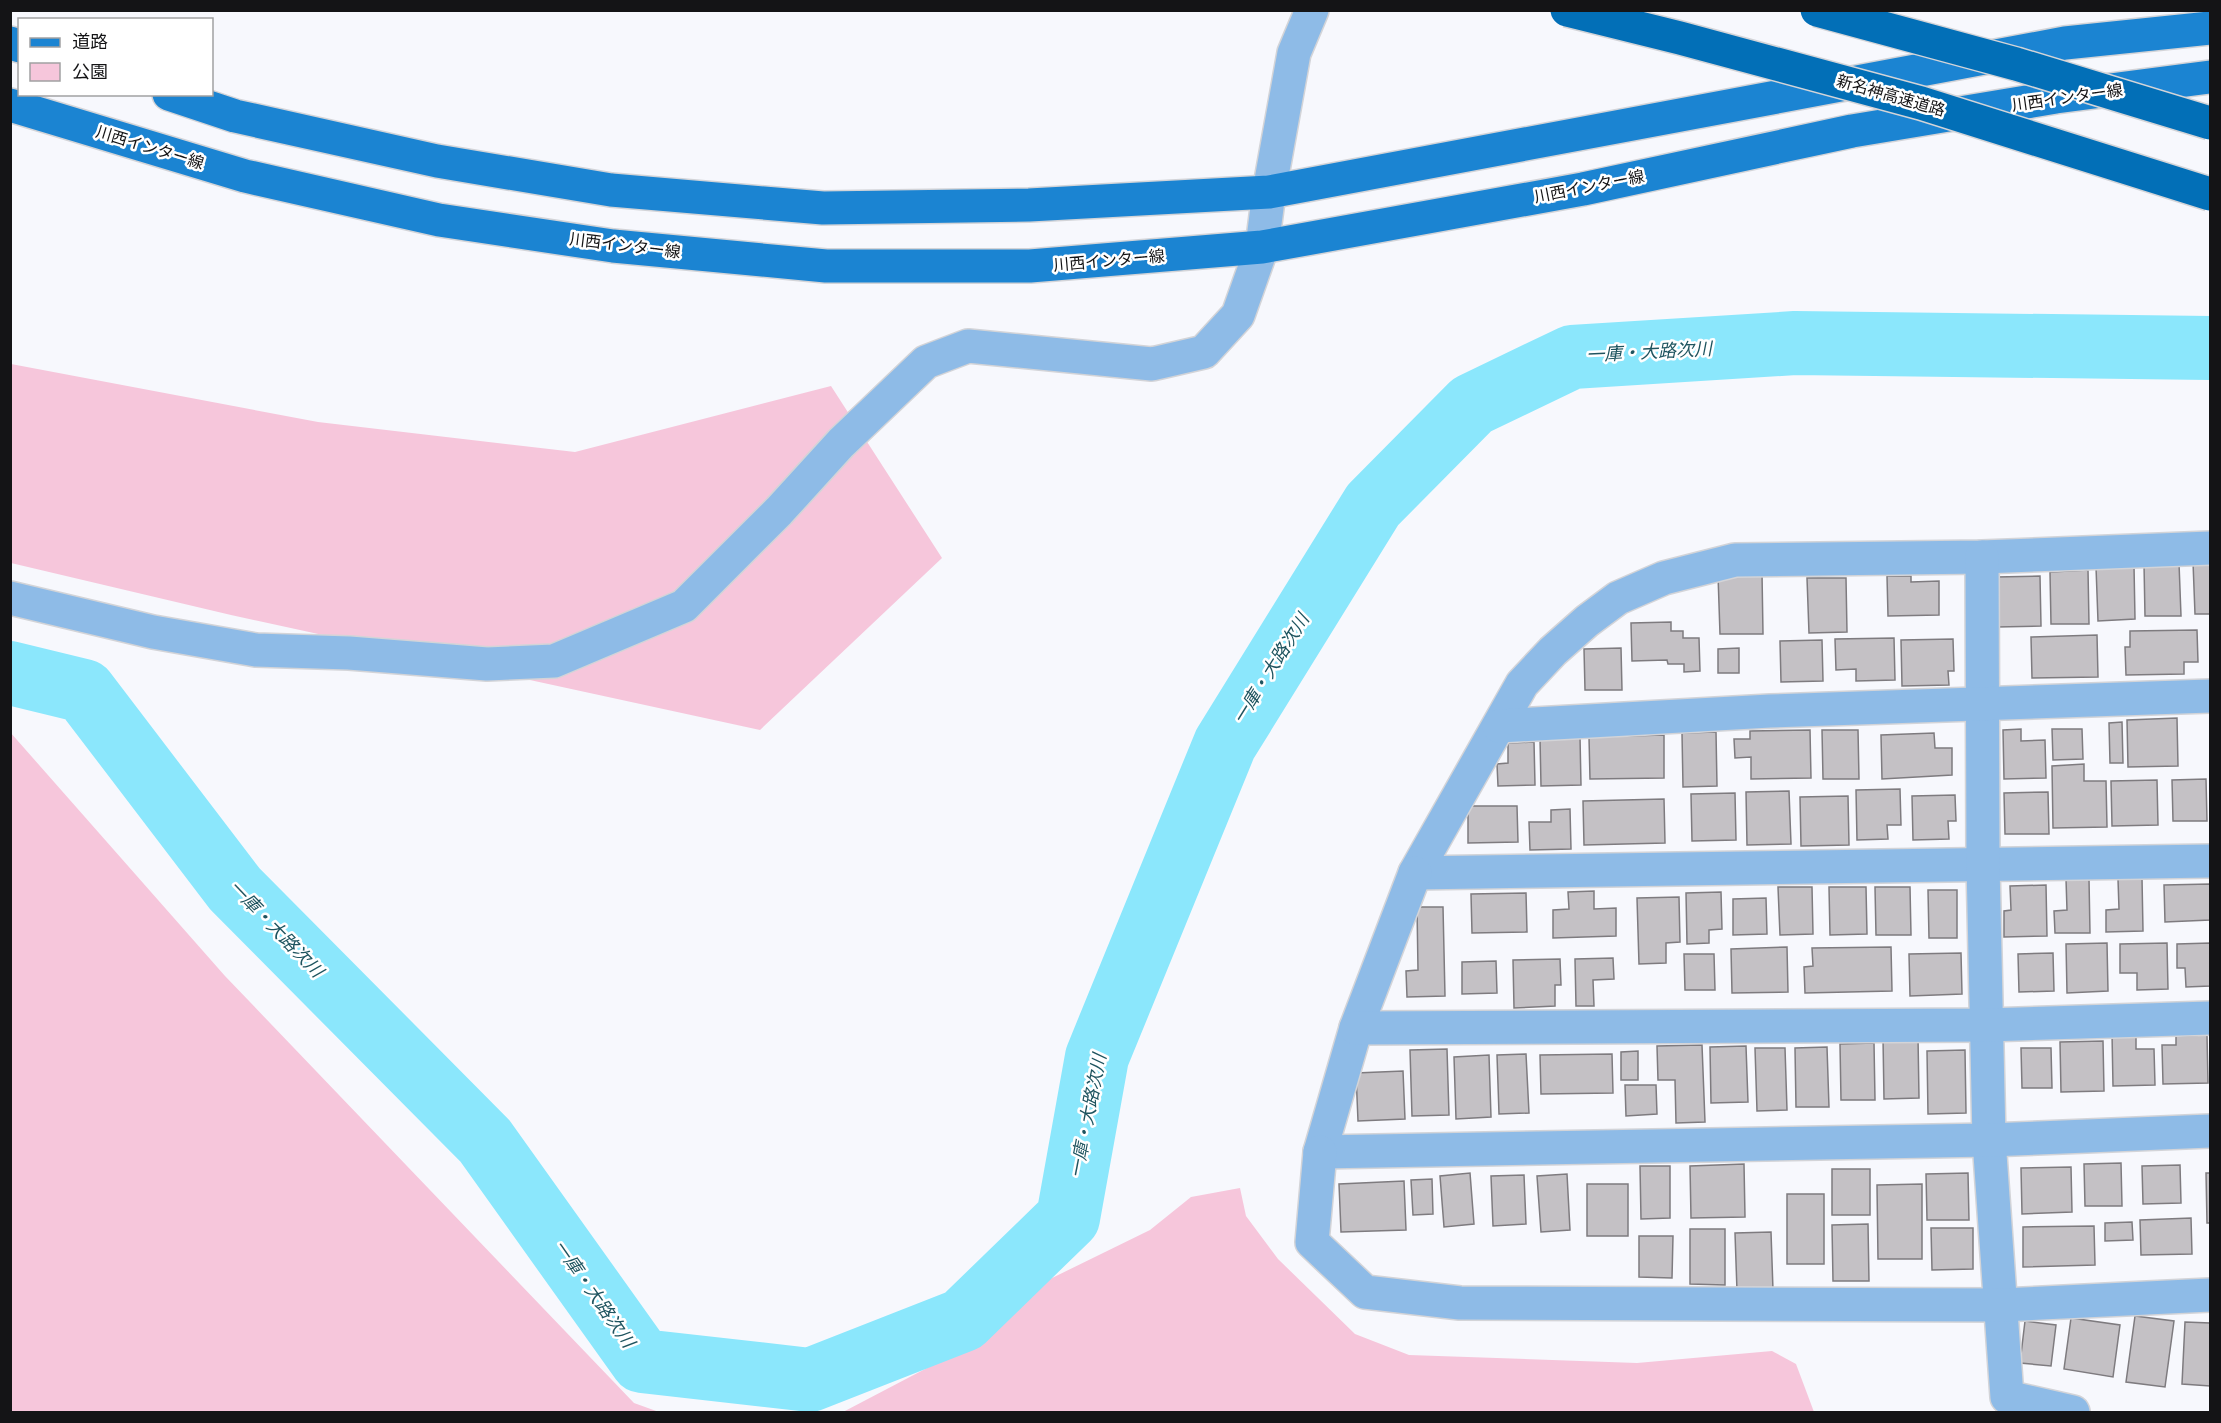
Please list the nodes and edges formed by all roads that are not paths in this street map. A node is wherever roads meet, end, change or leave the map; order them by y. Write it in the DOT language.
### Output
graph roads {
  1 [pos="1312,10"];
  2 [pos="1567,10"];
  3 [pos="1817,10"];
  4 [pos="2211,28"];
  5 [pos="2211,77"];
  6 [pos="175,96"];
  7 [pos="10,105"];
  8 [pos="2211,123"];
  9 [pos="1269,192"];
  10 [pos="2211,194"];
  11 [pos="1262,247"];
  12 [pos="2211,548"];
  13 [pos="1982,557"];
  14 [pos="10,598"];
  15 [pos="2211,696"];
  16 [pos="1982,704"];
  17 [pos="1499,726"];
  18 [pos="2211,861"];
  19 [pos="1983,863"];
  20 [pos="1415,873"];
  21 [pos="2211,1018"];
  22 [pos="1987,1025"];
  23 [pos="1356,1028"];
  24 [pos="2211,1131"];
  25 [pos="1989,1140"];
  26 [pos="1320,1152"];
  27 [pos="2211,1295"];
  28 [pos="2002,1305"];
  29 [pos="2073,1413"];
  1 -- 9 [label="street"];
  2 -- 10 [label="highway, 新名神高速道路, bridge"];
  3 -- 8 [label="highway, bridge"];
  4 -- 9 [label="main road"];
  5 -- 11 [label="main road, 川西インター線"];
  6 -- 9 [label="main road"];
  7 -- 11 [label="main road, 川西インター線"];
  9 -- 11 [label="street"];
  11 -- 14 [label="street"];
  12 -- 13 [label="street"];
  13 -- 16 [label="street"];
  13 -- 17 [label="street"];
  15 -- 16 [label="street"];
  16 -- 17 [label="street"];
  16 -- 19 [label="street"];
  17 -- 20 [label="street"];
  18 -- 19 [label="street"];
  19 -- 20 [label="street"];
  19 -- 22 [label="street"];
  20 -- 23 [label="street"];
  21 -- 22 [label="street"];
  22 -- 23 [label="street"];
  22 -- 25 [label="street"];
  23 -- 26 [label="street"];
  24 -- 25 [label="street"];
  25 -- 26 [label="street"];
  25 -- 28 [label="street"];
  26 -- 28 [label="street"];
  27 -- 28 [label="street"];
  28 -- 29 [label="street"];
}
